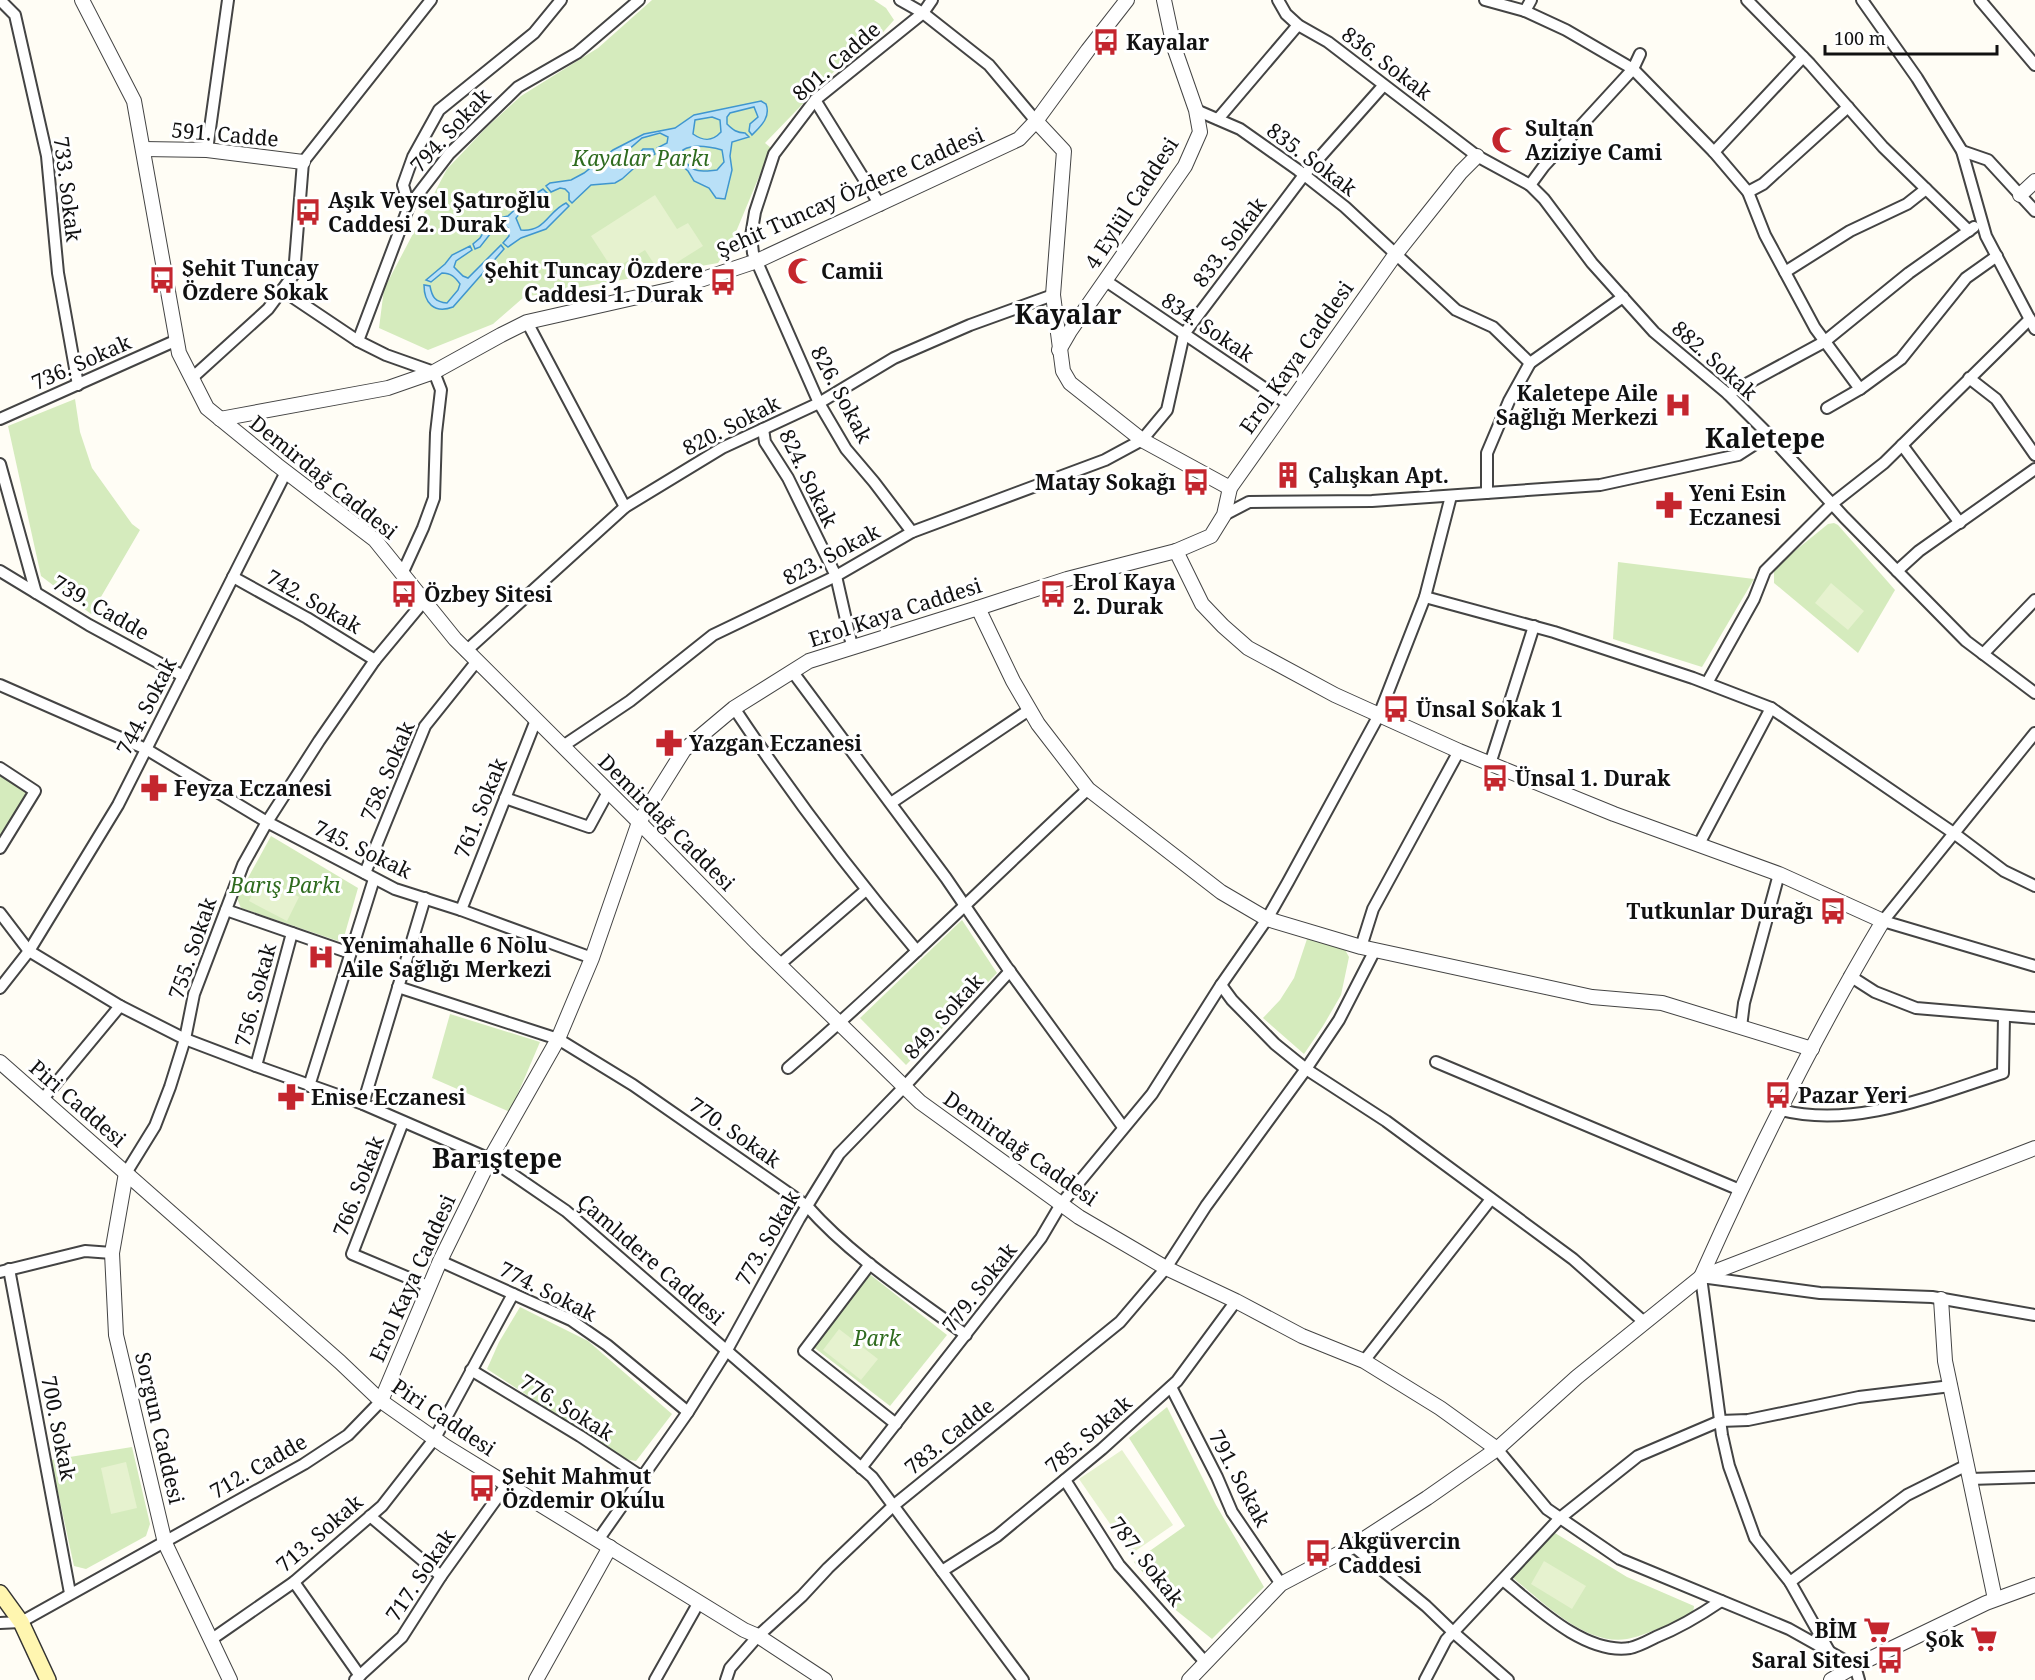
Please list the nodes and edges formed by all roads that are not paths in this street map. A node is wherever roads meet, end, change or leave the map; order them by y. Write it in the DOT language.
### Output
graph roads {
  1 [pos="82,0"];
  2 [pos="228,0"];
  3 [pos="431,0"];
  4 [pos="561,0"];
  5 [pos="639,0"];
  6 [pos="900,0"];
  7 [pos="932,0"];
  8 [pos="1127,0"];
  9 [pos="1164,0"];
  10 [pos="1278,0"];
  11 [pos="1485,0"];
  12 [pos="1531,0"];
  13 [pos="1747,0"];
  14 [pos="1862,0"];
  15 [pos="1980,0"];
  16 [pos="2,4"];
  17 [pos="1525,11"];
  18 [pos="923,13"];
  19 [pos="1298,25"];
  20 [pos="1640,54"];
  21 [pos="1803,57"];
  22 [pos="2035,65"];
  23 [pos="1633,69"];
  24 [pos="1383,86"];
  25 [pos="815,100"];
  26 [pos="1848,107"];
  27 [pos="1196,110"];
  28 [pos="1218,119"];
  29 [pos="1036,121"];
  30 [pos="143,149"];
  31 [pos="207,150"];
  32 [pos="1962,151"];
  33 [pos="1714,152"];
  34 [pos="1477,156"];
  35 [pos="303,162"];
  36 [pos="1304,175"];
  37 [pos="2035,182"];
  38 [pos="1530,185"];
  39 [pos="1926,189"];
  40 [pos="1748,192"];
  41 [pos="2020,195"];
  42 [pos="880,205"];
  43 [pos="409,206"];
  44 [pos="2035,211"];
  45 [pos="1982,222"];
  46 [pos="1969,231"];
  47 [pos="1395,255"];
  48 [pos="1997,256"];
  49 [pos="757,261"];
  50 [pos="1785,272"];
  51 [pos="1106,281"];
  52 [pos="282,290"];
  53 [pos="1053,295"];
  54 [pos="1623,297"];
  55 [pos="527,322"];
  56 [pos="2032,324"];
  57 [pos="1184,334"];
  58 [pos="177,340"];
  59 [pos="358,341"];
  60 [pos="1824,342"];
  61 [pos="1059,350"];
  62 [pos="1530,363"];
  63 [pos="434,372"];
  64 [pos="192,378"];
  65 [pos="1969,378"];
  66 [pos="78,385"];
  67 [pos="1860,389"];
  68 [pos="1728,394"];
  69 [pos="819,403"];
  70 [pos="1288,404"];
  71 [pos="1827,408"];
  72 [pos="0,419"];
  73 [pos="220,419"];
  74 [pos="763,429"];
  75 [pos="1769,435"];
  76 [pos="1142,440"];
  77 [pos="1902,445"];
  78 [pos="2035,455"];
  79 [pos="0,464"];
  80 [pos="2035,469"];
  81 [pos="286,472"];
  82 [pos="1230,488"];
  83 [pos="1487,493"];
  84 [pos="1451,496"];
  85 [pos="1833,503"];
  86 [pos="625,507"];
  87 [pos="1224,515"];
  88 [pos="1960,523"];
  89 [pos="912,532"];
  90 [pos="1176,551"];
  91 [pos="0,571"];
  92 [pos="1897,571"];
  93 [pos="402,574"];
  94 [pos="836,576"];
  95 [pos="233,577"];
  96 [pos="36,593"];
  97 [pos="1425,597"];
  98 [pos="2035,600"];
  99 [pos="424,601"];
  100 [pos="978,609"];
  101 [pos="1534,626"];
  102 [pos="852,646"];
  103 [pos="466,651"];
  104 [pos="1983,654"];
  105 [pos="375,660"];
  106 [pos="477,661"];
  107 [pos="792,671"];
  108 [pos="183,676"];
  109 [pos="1707,683"];
  110 [pos="0,685"];
  111 [pos="2035,693"];
  112 [pos="734,708"];
  113 [pos="1771,708"];
  114 [pos="1029,710"];
  115 [pos="1379,715"];
  116 [pos="536,720"];
  117 [pos="2035,734"];
  118 [pos="563,747"];
  119 [pos="146,749"];
  120 [pos="1459,751"];
  121 [pos="1490,764"];
  122 [pos="0,768"];
  123 [pos="1088,789"];
  124 [pos="609,792"];
  125 [pos="505,798"];
  126 [pos="891,803"];
  127 [pos="267,822"];
  128 [pos="639,822"];
  129 [pos="1955,834"];
  130 [pos="1699,844"];
  131 [pos="0,848"];
  132 [pos="1779,874"];
  133 [pos="369,876"];
  134 [pos="2035,886"];
  135 [pos="866,890"];
  136 [pos="425,898"];
  137 [pos="964,904"];
  138 [pos="226,910"];
  139 [pos="460,910"];
  140 [pos="0,913"];
  141 [pos="1267,919"];
  142 [pos="1883,921"];
  143 [pos="292,933"];
  144 [pos="1361,947"];
  145 [pos="1376,950"];
  146 [pos="28,951"];
  147 [pos="917,951"];
  148 [pos="350,953"];
  149 [pos="592,958"];
  150 [pos="779,965"];
  151 [pos="2035,966"];
  152 [pos="1010,971"];
  153 [pos="1850,975"];
  154 [pos="1221,985"];
  155 [pos="398,987"];
  156 [pos="0,988"];
  157 [pos="120,1006"];
  158 [pos="2004,1016"];
  159 [pos="2035,1018"];
  160 [pos="839,1023"];
  161 [pos="1741,1027"];
  162 [pos="185,1039"];
  163 [pos="558,1039"];
  164 [pos="1812,1049"];
  165 [pos="0,1062"];
  166 [pos="1436,1062"];
  167 [pos="256,1066"];
  168 [pos="788,1068"];
  169 [pos="1306,1070"];
  170 [pos="309,1086"];
  171 [pos="904,1087"];
  172 [pos="42,1100"];
  173 [pos="363,1104"];
  174 [pos="1781,1110"];
  175 [pos="403,1122"];
  176 [pos="1123,1127"];
  177 [pos="2035,1148"];
  178 [pos="490,1159"];
  179 [pos="126,1173"];
  180 [pos="1740,1190"];
  181 [pos="1491,1199"];
  182 [pos="1061,1204"];
  183 [pos="807,1206"];
  184 [pos="112,1254"];
  185 [pos="440,1261"];
  186 [pos="870,1264"];
  187 [pos="1166,1268"];
  188 [pos="5,1270"];
  189 [pos="1701,1277"];
  190 [pos="428,1286"];
  191 [pos="513,1294"];
  192 [pos="1941,1299"];
  193 [pos="1236,1301"];
  194 [pos="2035,1315"];
  195 [pos="1644,1322"];
  196 [pos="966,1335"];
  197 [pos="727,1350"];
  198 [pos="1364,1361"];
  199 [pos="471,1370"];
  200 [pos="1951,1386"];
  201 [pos="1171,1387"];
  202 [pos="381,1401"];
  203 [pos="688,1412"];
  204 [pos="1720,1421"];
  205 [pos="896,1424"];
  206 [pos="435,1438"];
  207 [pos="1497,1449"];
  208 [pos="861,1468"];
  209 [pos="1969,1472"];
  210 [pos="642,1477"];
  211 [pos="2035,1477"];
  212 [pos="1065,1480"];
  213 [pos="507,1484"];
  214 [pos="893,1506"];
  215 [pos="370,1516"];
  216 [pos="1560,1518"];
  217 [pos="165,1543"];
  218 [pos="604,1543"];
  219 [pos="1353,1546"];
  220 [pos="942,1571"];
  221 [pos="441,1576"];
  222 [pos="1503,1580"];
  223 [pos="1790,1581"];
  224 [pos="294,1582"];
  225 [pos="1281,1584"];
  226 [pos="2035,1585"];
  227 [pos="0,1593"];
  228 [pos="70,1593"];
  229 [pos="1995,1599"];
  230 [pos="1720,1601"];
  231 [pos="699,1602"];
  232 [pos="21,1622"];
  233 [pos="0,1623"];
  234 [pos="1453,1632"];
  235 [pos="758,1636"];
  236 [pos="212,1639"];
  237 [pos="1829,1651"];
  238 [pos="1205,1662"];
  239 [pos="1855,1666"];
  240 [pos="357,1678"];
  241 [pos="48,1680"];
  242 [pos="230,1680"];
  243 [pos="536,1680"];
  244 [pos="656,1680"];
  245 [pos="726,1680"];
  246 [pos="825,1680"];
  247 [pos="1023,1680"];
  248 [pos="1189,1680"];
  249 [pos="1425,1680"];
  250 [pos="1508,1680"];
  251 [pos="1831,1680"];
  252 [pos="1859,1680"];
  1 -- 30 [label="street, Demirdağ Caddesi"];
  2 -- 31 [label="street"];
  3 -- 35 [label="street"];
  4 -- 43 [label="street"];
  5 -- 43 [label="street, 794. Sokak"];
  6 -- 18 [label="street"];
  7 -- 18 [label="street, 801. Cadde"];
  8 -- 29 [label="street, Şehit Tuncay Özdere Caddesi"];
  9 -- 27 [label="street, 4 Eylül Caddesi"];
  10 -- 19 [label="street, 836. Sokak"];
  11 -- 17 [label="street"];
  12 -- 17 [label="street"];
  13 -- 21 [label="street"];
  14 -- 32 [label="street"];
  15 -- 22 [label="street"];
  16 -- 66 [label="street, 733. Sokak"];
  17 -- 23 [label="street"];
  18 -- 25 [label="street, 801. Cadde"];
  18 -- 29 [label="street"];
  19 -- 24 [label="street, 836. Sokak"];
  19 -- 28 [label="street"];
  20 -- 23 [label="street"];
  21 -- 26 [label="street"];
  21 -- 33 [label="street"];
  23 -- 33 [label="street"];
  23 -- 38 [label="street"];
  24 -- 34 [label="street, 836. Sokak"];
  24 -- 36 [label="street, 833. Sokak"];
  25 -- 42 [label="street"];
  25 -- 49 [label="street, 801. Cadde"];
  26 -- 39 [label="street"];
  26 -- 40 [label="street"];
  27 -- 28 [label="street, 835. Sokak"];
  27 -- 51 [label="street, 4 Eylül Caddesi"];
  28 -- 36 [label="street, 835. Sokak"];
  29 -- 42 [label="street, Şehit Tuncay Özdere Caddesi"];
  29 -- 53 [label="street"];
  30 -- 31 [label="street, 591. Cadde"];
  30 -- 58 [label="street, Demirdağ Caddesi"];
  31 -- 35 [label="street, 591. Cadde"];
  32 -- 41 [label="street"];
  32 -- 45 [label="street"];
  33 -- 40 [label="street"];
  34 -- 38 [label="street, 882. Sokak"];
  34 -- 47 [label="street, Erol Kaya Caddesi"];
  35 -- 52 [label="street"];
  36 -- 47 [label="street, 835. Sokak"];
  36 -- 57 [label="street, 833. Sokak"];
  37 -- 41 [label="street"];
  38 -- 54 [label="street, 882. Sokak"];
  39 -- 46 [label="street"];
  39 -- 50 [label="street"];
  40 -- 50 [label="street"];
  41 -- 44 [label="street"];
  42 -- 49 [label="street, Şehit Tuncay Özdere Caddesi"];
  43 -- 59 [label="street, 794. Sokak"];
  45 -- 46 [label="street"];
  45 -- 48 [label="street"];
  46 -- 60 [label="street"];
  47 -- 62 [label="street, 835. Sokak"];
  47 -- 70 [label="street, Erol Kaya Caddesi"];
  48 -- 56 [label="street"];
  48 -- 67 [label="street"];
  49 -- 55 [label="street, Şehit Tuncay Özdere Caddesi"];
  49 -- 69 [label="street, 826. Sokak"];
  50 -- 60 [label="street"];
  51 -- 57 [label="street, 834. Sokak"];
  51 -- 61 [label="street, 4 Eylül Caddesi"];
  52 -- 59 [label="street"];
  52 -- 64 [label="street"];
  53 -- 61 [label="street"];
  53 -- 69 [label="street, 820. Sokak"];
  54 -- 62 [label="street"];
  54 -- 68 [label="street, 882. Sokak"];
  55 -- 63 [label="street, Şehit Tuncay Özdere Caddesi"];
  55 -- 86 [label="street"];
  56 -- 65 [label="street"];
  57 -- 70 [label="street, 834. Sokak"];
  57 -- 76 [label="street, 833. Sokak"];
  58 -- 64 [label="street, Demirdağ Caddesi"];
  58 -- 66 [label="street, 736. Sokak"];
  59 -- 63 [label="street"];
  60 -- 67 [label="street"];
  60 -- 68 [label="street"];
  61 -- 76 [label="street"];
  62 -- 83 [label="street"];
  63 -- 73 [label="street, Şehit Tuncay Özdere Caddesi"];
  63 -- 93 [label="street"];
  64 -- 73 [label="street, Demirdağ Caddesi"];
  65 -- 77 [label="street"];
  65 -- 78 [label="street"];
  66 -- 72 [label="street, 736. Sokak"];
  67 -- 71 [label="street"];
  68 -- 75 [label="street, 882. Sokak"];
  69 -- 74 [label="street, 820. Sokak"];
  69 -- 89 [label="street, 826. Sokak"];
  70 -- 82 [label="street, Erol Kaya Caddesi"];
  73 -- 81 [label="street, Demirdağ Caddesi"];
  74 -- 86 [label="street, 820. Sokak"];
  74 -- 94 [label="street, 824. Sokak"];
  75 -- 83 [label="street"];
  75 -- 85 [label="street, 882. Sokak"];
  76 -- 82 [label="street"];
  76 -- 89 [label="street, 823. Sokak"];
  77 -- 85 [label="street"];
  77 -- 88 [label="street"];
  79 -- 96 [label="street"];
  80 -- 88 [label="street"];
  81 -- 93 [label="street, Demirdağ Caddesi"];
  81 -- 95 [label="street, 744. Sokak"];
  82 -- 87 [label="street, Erol Kaya Caddesi"];
  83 -- 84 [label="street"];
  84 -- 87 [label="street"];
  84 -- 97 [label="street, 779. Sokak"];
  85 -- 92 [label="street, 882. Sokak"];
  85 -- 109 [label="street"];
  86 -- 103 [label="street, 820. Sokak"];
  87 -- 90 [label="street, Erol Kaya Caddesi"];
  88 -- 92 [label="street"];
  89 -- 94 [label="street, 823. Sokak"];
  90 -- 100 [label="street, Erol Kaya Caddesi"];
  90 -- 115 [label="street"];
  91 -- 96 [label="street, 739. Cadde"];
  92 -- 104 [label="street, 882. Sokak"];
  93 -- 99 [label="street, Demirdağ Caddesi"];
  94 -- 102 [label="street, 824. Sokak"];
  94 -- 118 [label="street, 823. Sokak"];
  95 -- 105 [label="street, 742. Sokak"];
  95 -- 108 [label="street, 744. Sokak"];
  96 -- 108 [label="street, 739. Cadde"];
  97 -- 101 [label="street"];
  97 -- 115 [label="street, 779. Sokak"];
  98 -- 104 [label="street"];
  99 -- 103 [label="street, Demirdağ Caddesi"];
  99 -- 105 [label="street, 755. Sokak"];
  100 -- 102 [label="street, Erol Kaya Caddesi"];
  100 -- 114 [label="street"];
  101 -- 109 [label="street"];
  101 -- 121 [label="street"];
  102 -- 107 [label="street, Erol Kaya Caddesi"];
  103 -- 106 [label="street, Demirdağ Caddesi"];
  104 -- 111 [label="street, 882. Sokak"];
  105 -- 127 [label="street, 755. Sokak"];
  106 -- 116 [label="street, Demirdağ Caddesi"];
  106 -- 133 [label="street, 758. Sokak"];
  107 -- 112 [label="street, Erol Kaya Caddesi"];
  107 -- 126 [label="street"];
  108 -- 119 [label="street, 744. Sokak"];
  109 -- 113 [label="street"];
  110 -- 119 [label="street, 745. Sokak"];
  112 -- 128 [label="street, Erol Kaya Caddesi"];
  112 -- 135 [label="street"];
  113 -- 129 [label="street"];
  113 -- 130 [label="street"];
  114 -- 123 [label="street"];
  114 -- 126 [label="street"];
  115 -- 120 [label="street"];
  115 -- 141 [label="street, 779. Sokak"];
  116 -- 118 [label="street, Demirdağ Caddesi"];
  116 -- 125 [label="street, 761. Sokak"];
  117 -- 129 [label="street"];
  118 -- 124 [label="street, Demirdağ Caddesi"];
  119 -- 127 [label="street, 745. Sokak"];
  119 -- 146 [label="street, 744. Sokak"];
  120 -- 121 [label="street"];
  120 -- 144 [label="street"];
  121 -- 130 [label="street"];
  122 -- 131 [label="street"];
  123 -- 137 [label="street"];
  123 -- 141 [label="street"];
  124 -- 125 [label="street"];
  124 -- 128 [label="street, Demirdağ Caddesi"];
  125 -- 139 [label="street, 761. Sokak"];
  126 -- 137 [label="street"];
  127 -- 133 [label="street, 745. Sokak"];
  127 -- 138 [label="street, 755. Sokak"];
  128 -- 149 [label="street, Erol Kaya Caddesi"];
  128 -- 150 [label="street, Demirdağ Caddesi"];
  129 -- 134 [label="street"];
  129 -- 142 [label="street"];
  130 -- 132 [label="street"];
  132 -- 142 [label="street"];
  132 -- 161 [label="street"];
  133 -- 136 [label="street, 745. Sokak"];
  133 -- 148 [label="street, 758. Sokak"];
  135 -- 147 [label="street"];
  135 -- 150 [label="street"];
  136 -- 139 [label="street, 745. Sokak"];
  136 -- 155 [label="street"];
  137 -- 147 [label="street"];
  137 -- 152 [label="street"];
  138 -- 143 [label="street"];
  138 -- 162 [label="street, 755. Sokak"];
  139 -- 149 [label="street, 745. Sokak"];
  140 -- 146 [label="street, Çamlıdere Caddesi"];
  141 -- 144 [label="street"];
  141 -- 154 [label="street, 779. Sokak"];
  142 -- 151 [label="street"];
  142 -- 153 [label="street"];
  143 -- 148 [label="street"];
  143 -- 167 [label="street, 756. Sokak"];
  144 -- 145 [label="street"];
  145 -- 161 [label="street"];
  145 -- 169 [label="street, 783. Cadde"];
  146 -- 156 [label="street, 744. Sokak"];
  146 -- 157 [label="street, Çamlıdere Caddesi"];
  147 -- 160 [label="street"];
  148 -- 170 [label="street, 758. Sokak"];
  149 -- 163 [label="street, Erol Kaya Caddesi"];
  150 -- 160 [label="street, Demirdağ Caddesi"];
  152 -- 171 [label="street, 849. Sokak"];
  152 -- 176 [label="street"];
  153 -- 158 [label="street"];
  153 -- 164 [label="street"];
  154 -- 169 [label="street"];
  154 -- 176 [label="street, 779. Sokak"];
  155 -- 163 [label="street, 770. Sokak"];
  155 -- 173 [label="street"];
  157 -- 162 [label="street, Çamlıdere Caddesi"];
  157 -- 172 [label="street"];
  158 -- 159 [label="street"];
  158 -- 174 [label="street"];
  160 -- 168 [label="street"];
  160 -- 171 [label="street, Demirdağ Caddesi"];
  161 -- 164 [label="street"];
  162 -- 167 [label="street, Çamlıdere Caddesi"];
  162 -- 179 [label="street, 755. Sokak"];
  163 -- 178 [label="street, Erol Kaya Caddesi"];
  163 -- 183 [label="street, 770. Sokak"];
  164 -- 174 [label="street"];
  165 -- 172 [label="street, Piri Caddesi"];
  166 -- 180 [label="street"];
  167 -- 170 [label="street, Çamlıdere Caddesi"];
  169 -- 181 [label="street"];
  169 -- 187 [label="street, 783. Cadde"];
  170 -- 173 [label="street, Çamlıdere Caddesi"];
  171 -- 182 [label="street, Demirdağ Caddesi"];
  171 -- 183 [label="street, 773. Sokak"];
  172 -- 179 [label="street, Piri Caddesi"];
  173 -- 175 [label="street, Çamlıdere Caddesi"];
  174 -- 180 [label="street"];
  175 -- 178 [label="street, Çamlıdere Caddesi"];
  175 -- 190 [label="street, 766. Sokak"];
  176 -- 182 [label="street, 779. Sokak"];
  177 -- 189 [label="street"];
  178 -- 185 [label="street, Erol Kaya Caddesi"];
  178 -- 197 [label="street, Çamlıdere Caddesi"];
  179 -- 184 [label="street, Sorgun Caddesi"];
  179 -- 202 [label="street, Piri Caddesi"];
  180 -- 189 [label="street"];
  181 -- 195 [label="street"];
  181 -- 198 [label="street"];
  182 -- 187 [label="street, Demirdağ Caddesi"];
  182 -- 196 [label="street, 779. Sokak"];
  183 -- 186 [label="street, 770. Sokak"];
  183 -- 197 [label="street, 773. Sokak"];
  184 -- 188 [label="street"];
  184 -- 217 [label="street, Sorgun Caddesi"];
  185 -- 190 [label="street, Erol Kaya Caddesi"];
  185 -- 191 [label="street, 774. Sokak"];
  186 -- 196 [label="street, 770. Sokak"];
  186 -- 205 [label="street"];
  187 -- 193 [label="street, Demirdağ Caddesi"];
  187 -- 214 [label="street, 783. Cadde"];
  188 -- 228 [label="street, 700. Sokak"];
  189 -- 192 [label="street"];
  189 -- 195 [label="street"];
  189 -- 204 [label="street"];
  190 -- 202 [label="street, Erol Kaya Caddesi"];
  191 -- 199 [label="street, 713. Sokak"];
  191 -- 203 [label="street, 774. Sokak"];
  192 -- 194 [label="street"];
  192 -- 200 [label="street"];
  193 -- 198 [label="street, Demirdağ Caddesi"];
  193 -- 201 [label="street, 785. Sokak"];
  195 -- 207 [label="street"];
  196 -- 205 [label="street, 779. Sokak"];
  197 -- 203 [label="street, 773. Sokak"];
  197 -- 208 [label="street, Çamlıdere Caddesi"];
  198 -- 207 [label="street, Demirdağ Caddesi"];
  199 -- 206 [label="street, 713. Sokak"];
  199 -- 210 [label="street, 776. Sokak"];
  200 -- 204 [label="street"];
  200 -- 209 [label="street"];
  201 -- 212 [label="street, 785. Sokak"];
  201 -- 225 [label="street, 791. Sokak"];
  202 -- 206 [label="street, Piri Caddesi"];
  202 -- 217 [label="street, 712. Cadde"];
  203 -- 210 [label="street, 773. Sokak"];
  204 -- 216 [label="street"];
  204 -- 223 [label="street"];
  205 -- 208 [label="street, 779. Sokak"];
  206 -- 213 [label="street, Piri Caddesi"];
  206 -- 215 [label="street, 713. Sokak"];
  207 -- 216 [label="street"];
  207 -- 219 [label="street"];
  208 -- 214 [label="street, Çamlıdere Caddesi"];
  209 -- 211 [label="street"];
  209 -- 223 [label="street"];
  209 -- 229 [label="street"];
  210 -- 218 [label="street, 773. Sokak"];
  212 -- 220 [label="street, 785. Sokak"];
  212 -- 238 [label="street, 787. Sokak"];
  213 -- 218 [label="street, Piri Caddesi"];
  213 -- 221 [label="street, 717. Sokak"];
  214 -- 220 [label="street, Çamlıdere Caddesi"];
  214 -- 235 [label="street, 783. Cadde"];
  215 -- 221 [label="street"];
  215 -- 224 [label="street, 713. Sokak"];
  216 -- 222 [label="street"];
  216 -- 230 [label="street"];
  217 -- 228 [label="street, 712. Cadde"];
  217 -- 236 [label="street, Sorgun Caddesi"];
  218 -- 231 [label="street, Piri Caddesi"];
  218 -- 243 [label="street"];
  219 -- 225 [label="street"];
  219 -- 234 [label="street"];
  220 -- 247 [label="street, Çamlıdere Caddesi"];
  221 -- 240 [label="street, 717. Sokak"];
  222 -- 230 [label="street"];
  222 -- 234 [label="street"];
  223 -- 237 [label="street"];
  224 -- 236 [label="street, 713. Sokak"];
  224 -- 240 [label="street"];
  225 -- 238 [label="street"];
  226 -- 229 [label="street"];
  227 -- 232 [label="main road"];
  228 -- 232 [label="street, 712. Cadde"];
  229 -- 239 [label="street"];
  230 -- 237 [label="street"];
  231 -- 235 [label="street, Piri Caddesi"];
  231 -- 244 [label="street"];
  232 -- 233 [label="street"];
  232 -- 241 [label="main road"];
  234 -- 249 [label="street"];
  234 -- 250 [label="street"];
  235 -- 245 [label="street, 783. Cadde"];
  235 -- 246 [label="street, Piri Caddesi"];
  236 -- 242 [label="street, Sorgun Caddesi"];
  237 -- 239 [label="street"];
  238 -- 248 [label="street"];
  239 -- 251 [label="street"];
  239 -- 252 [label="street"];
}
